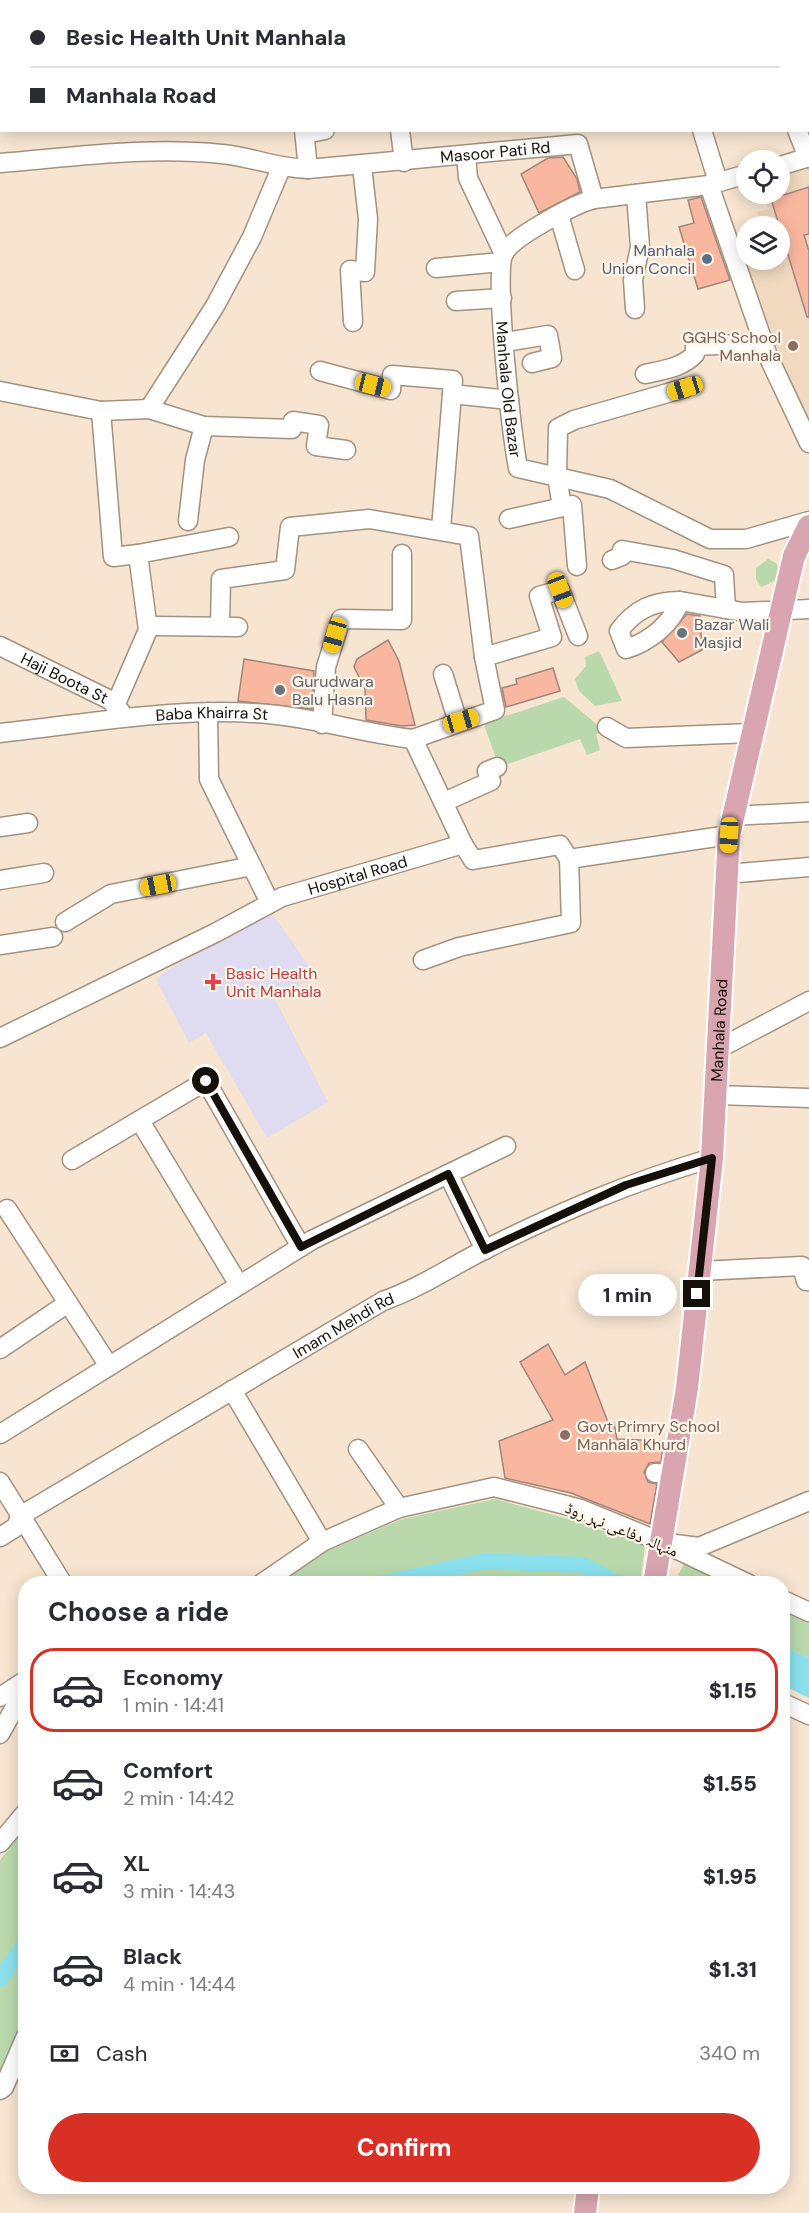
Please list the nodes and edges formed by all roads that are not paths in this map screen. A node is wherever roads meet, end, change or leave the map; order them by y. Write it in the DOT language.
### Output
graph roads {
  1 [pos="305,132"];
  2 [pos="400,132"];
  3 [pos="702,132"];
  4 [pos="798,132"];
  5 [pos="577,137"];
  6 [pos="466,155"];
  7 [pos="808,158"];
  8 [pos="404,162"];
  9 [pos="0,163"];
  10 [pos="790,163"];
  11 [pos="362,166"];
  12 [pos="281,168"];
  13 [pos="308,170"];
  14 [pos="736,177"];
  15 [pos="714,184"];
  16 [pos="636,194"];
  17 [pos="594,199"];
  18 [pos="559,214"];
  19 [pos="502,258"];
  20 [pos="436,268"];
  21 [pos="575,270"];
  22 [pos="502,298"];
  23 [pos="456,301"];
  24 [pos="635,309"];
  25 [pos="353,322"];
  26 [pos="506,342"];
  27 [pos="764,343"];
  28 [pos="532,363"];
  29 [pos="320,371"];
  30 [pos="645,374"];
  31 [pos="685,388"];
  32 [pos="0,391"];
  33 [pos="452,394"];
  34 [pos="509,400"];
  35 [pos="149,409"];
  36 [pos="101,411"];
  37 [pos="204,426"];
  38 [pos="809,443"];
  39 [pos="346,450"];
  40 [pos="556,476"];
  41 [pos="562,507"];
  42 [pos="509,519"];
  43 [pos="188,521"];
  44 [pos="441,529"];
  45 [pos="807,533"];
  46 [pos="230,537"];
  47 [pos="138,554"];
  48 [pos="402,554"];
  49 [pos="612,560"];
  50 [pos="576,566"];
  51 [pos="680,601"];
  52 [pos="726,609"];
  53 [pos="781,609"];
  54 [pos="809,609"];
  55 [pos="155,626"];
  56 [pos="220,626"];
  57 [pos="238,627"];
  58 [pos="578,636"];
  59 [pos="0,646"];
  60 [pos="484,657"];
  61 [pos="443,674"];
  62 [pos="120,711"];
  63 [pos="208,712"];
  64 [pos="458,722"];
  65 [pos="322,724"];
  66 [pos="607,727"];
  67 [pos="751,733"];
  68 [pos="1,735"];
  69 [pos="412,739"];
  70 [pos="497,767"];
  71 [pos="444,802"];
  72 [pos="809,812"];
  73 [pos="28,823"];
  74 [pos="730,826"];
  75 [pos="0,827"];
  76 [pos="463,844"];
  77 [pos="568,859"];
  78 [pos="252,866"];
  79 [pos="809,867"];
  80 [pos="44,873"];
  81 [pos="727,874"];
  82 [pos="0,880"];
  83 [pos="270,903"];
  84 [pos="65,922"];
  85 [pos="53,938"];
  86 [pos="0,945"];
  87 [pos="423,960"];
  88 [pos="809,1001"];
  89 [pos="0,1038"];
  90 [pos="718,1049"];
  91 [pos="716,1095"];
  92 [pos="809,1098"];
  93 [pos="140,1121"];
  94 [pos="506,1146"];
  95 [pos="712,1158"];
  96 [pos="72,1160"];
  97 [pos="448,1174"];
  98 [pos="7,1209"];
  99 [pos="301,1247"];
  100 [pos="485,1250"];
  101 [pos="700,1271"];
  102 [pos="809,1281"];
  103 [pos="240,1285"];
  104 [pos="68,1303"];
  105 [pos="0,1349"];
  106 [pos="110,1366"];
  107 [pos="232,1390"];
  108 [pos="0,1434"];
  109 [pos="358,1449"];
  110 [pos="0,1482"];
  111 [pos="809,1501"];
  112 [pos="399,1508"];
  113 [pos="20,1516"];
  114 [pos="0,1537"];
  115 [pos="322,1542"];
  116 [pos="660,1551"];
  117 [pos="58,1576"];
  118 [pos="273,1576"];
  119 [pos="655,1576"];
  120 [pos="727,1576"];
  121 [pos="790,1603"];
  122 [pos="809,1612"];
  123 [pos="18,1685"];
  124 [pos="0,1697"];
  125 [pos="18,1702"];
  126 [pos="790,1706"];
  127 [pos="809,1715"];
  128 [pos="0,1734"];
  129 [pos="18,1822"];
  130 [pos="0,1843"];
  131 [pos="18,2055"];
  132 [pos="0,2090"];
  133 [pos="587,2194"];
  134 [pos="585,2213"];
  1 -- 13 [label="street"];
  2 -- 8 [label="street"];
  3 -- 15 [label="street"];
  4 -- 7 [label="street"];
  5 -- 6 [label="street, Masoor Pati Rd"];
  5 -- 17 [label="street, Masoor Pati Rd"];
  6 -- 8 [label="street, Masoor Pati Rd"];
  6 -- 19 [label="street"];
  7 -- 10 [label="street"];
  8 -- 11 [label="street, Masoor Pati Rd"];
  9 -- 12 [label="street, Masoor Pati Rd"];
  11 -- 13 [label="street, Masoor Pati Rd"];
  11 -- 25 [label="street"];
  12 -- 13 [label="street, Masoor Pati Rd"];
  12 -- 35 [label="street"];
  14 -- 15 [label="street"];
  15 -- 16 [label="street"];
  15 -- 27 [label="street"];
  16 -- 17 [label="street"];
  16 -- 24 [label="street"];
  17 -- 18 [label="street"];
  18 -- 19 [label="street"];
  18 -- 21 [label="street"];
  19 -- 20 [label="street"];
  19 -- 22 [label="street, Manhala Old Bazar"];
  22 -- 23 [label="street"];
  22 -- 26 [label="street, Manhala Old Bazar"];
  26 -- 28 [label="street"];
  26 -- 34 [label="street, Manhala Old Bazar"];
  27 -- 30 [label="street"];
  27 -- 38 [label="street"];
  29 -- 33 [label="street"];
  31 -- 40 [label="street"];
  32 -- 36 [label="street"];
  33 -- 34 [label="street"];
  33 -- 44 [label="street"];
  34 -- 40 [label="street, Manhala Old Bazar"];
  35 -- 36 [label="street"];
  35 -- 37 [label="street"];
  36 -- 47 [label="street"];
  37 -- 39 [label="street"];
  37 -- 43 [label="street"];
  40 -- 41 [label="street"];
  40 -- 45 [label="street, Manhala Old Bazar"];
  41 -- 42 [label="street"];
  41 -- 50 [label="street"];
  44 -- 56 [label="street"];
  44 -- 60 [label="street"];
  45 -- 53 [label="main road, Manhala Road"];
  46 -- 47 [label="street"];
  47 -- 62 [label="street"];
  48 -- 65 [label="street"];
  49 -- 52 [label="street"];
  51 -- 52 [label="street"];
  52 -- 53 [label="street"];
  53 -- 54 [label="street"];
  53 -- 67 [label="main road, Manhala Road"];
  55 -- 56 [label="street"];
  56 -- 57 [label="street"];
  58 -- 60 [label="street"];
  59 -- 62 [label="street, Haji Boota St"];
  60 -- 64 [label="street"];
  61 -- 64 [label="street"];
  62 -- 63 [label="street, Baba Khairra St"];
  62 -- 68 [label="street, Baba Khairra St"];
  63 -- 65 [label="street, Baba Khairra St"];
  63 -- 78 [label="street"];
  64 -- 69 [label="street"];
  65 -- 69 [label="street, Baba Khairra St"];
  66 -- 67 [label="street"];
  67 -- 74 [label="main road, Manhala Road"];
  69 -- 71 [label="street"];
  70 -- 71 [label="street"];
  71 -- 76 [label="street"];
  72 -- 74 [label="street"];
  73 -- 75 [label="street"];
  74 -- 77 [label="street"];
  74 -- 81 [label="main road, Manhala Road"];
  76 -- 77 [label="street"];
  76 -- 83 [label="street, Hospital Road"];
  77 -- 87 [label="street"];
  78 -- 83 [label="street"];
  78 -- 84 [label="street"];
  79 -- 81 [label="street"];
  80 -- 82 [label="street"];
  81 -- 90 [label="main road, Manhala Road"];
  83 -- 89 [label="street, Hospital Road"];
  85 -- 86 [label="street"];
  88 -- 90 [label="street"];
  90 -- 91 [label="main road, Manhala Road"];
  91 -- 92 [label="street"];
  91 -- 95 [label="main road, Manhala Road"];
  93 -- 96 [label="street"];
  93 -- 99 [label="street"];
  93 -- 103 [label="street"];
  94 -- 97 [label="street"];
  95 -- 100 [label="street, Imam Mehdi Rd"];
  95 -- 101 [label="main road, Manhala Road"];
  97 -- 99 [label="street"];
  97 -- 100 [label="street"];
  98 -- 104 [label="street"];
  99 -- 103 [label="street"];
  100 -- 107 [label="street, Imam Mehdi Rd"];
  101 -- 102 [label="street"];
  101 -- 116 [label="main road, Manhala Road"];
  103 -- 106 [label="street"];
  104 -- 105 [label="street"];
  104 -- 106 [label="street"];
  106 -- 108 [label="street"];
  107 -- 113 [label="street, Imam Mehdi Rd"];
  107 -- 115 [label="street"];
  109 -- 112 [label="street"];
  110 -- 113 [label="street"];
  111 -- 116 [label="street"];
  112 -- 115 [label="street, منہالہ دفاعی نہر روڈ"];
  112 -- 116 [label="street, منہالہ دفاعی نہر روڈ"];
  113 -- 114 [label="street, Imam Mehdi Rd"];
  113 -- 117 [label="street"];
  115 -- 118 [label="street, منہالہ دفاعی نہر روڈ"];
  116 -- 119 [label="main road, Manhala Road"];
  116 -- 120 [label="street, منہالہ دفاعی نہر روڈ"];
  121 -- 122 [label="street"];
  123 -- 124 [label="street"];
  125 -- 128 [label="street"];
  126 -- 127 [label="street"];
  129 -- 130 [label="street"];
  131 -- 132 [label="street"];
  133 -- 134 [label="main road"];
}
